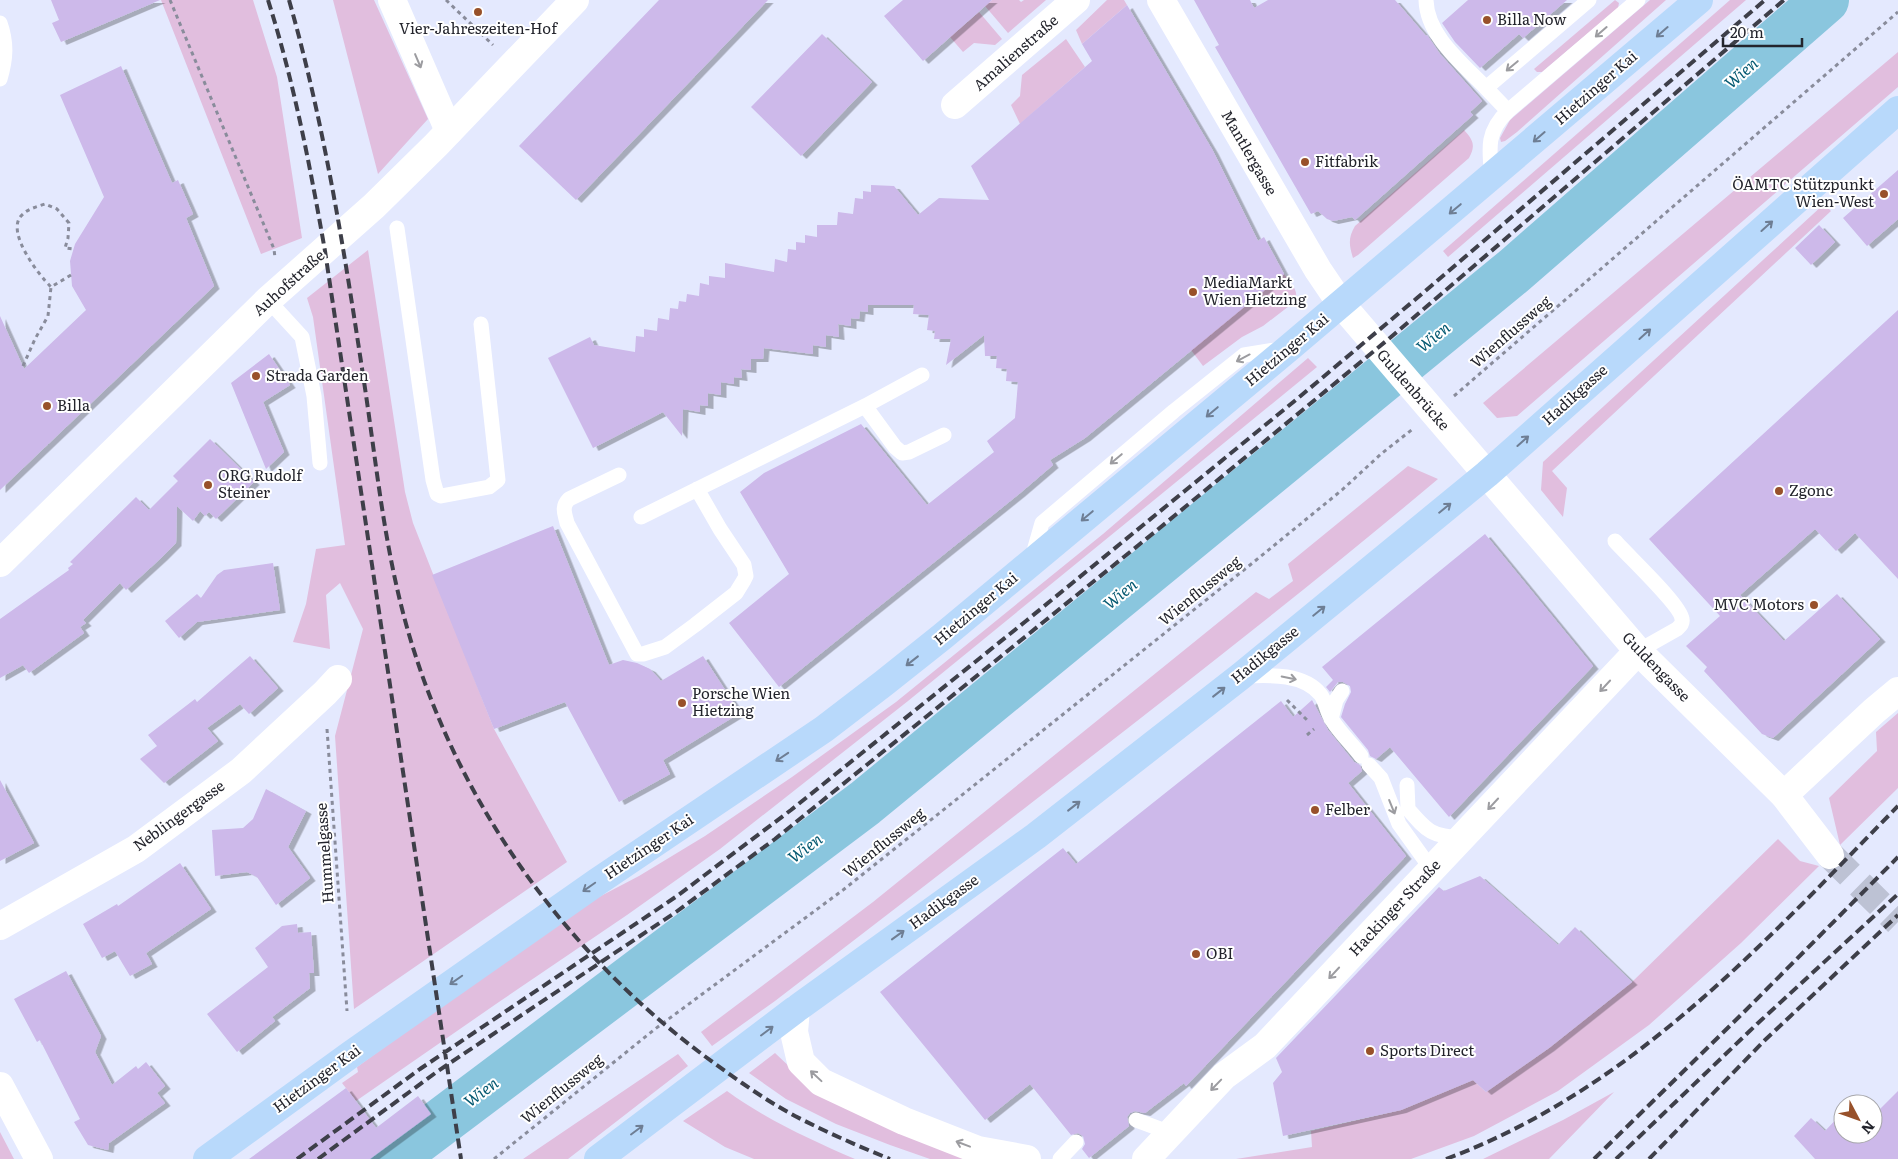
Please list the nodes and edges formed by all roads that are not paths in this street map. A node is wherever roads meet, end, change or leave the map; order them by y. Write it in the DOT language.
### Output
graph roads {
  1 [pos="392,0"];
  2 [pos="575,0"];
  3 [pos="1076,0"];
  4 [pos="1161,0"];
  5 [pos="1426,0"];
  6 [pos="1589,0"];
  7 [pos="1699,0"];
  8 [pos="1634,1"];
  9 [pos="0,23"];
  10 [pos="0,79"];
  11 [pos="1486,88"];
  12 [pos="955,105"];
  13 [pos="1898,110"];
  14 [pos="1508,112"];
  15 [pos="449,131"];
  16 [pos="1492,177"];
  17 [pos="397,228"];
  18 [pos="274,295"];
  19 [pos="1340,304"];
  20 [pos="481,324"];
  21 [pos="922,375"];
  22 [pos="865,406"];
  23 [pos="944,435"];
  24 [pos="320,463"];
  25 [pos="1487,474"];
  26 [pos="619,475"];
  27 [pos="696,489"];
  28 [pos="641,517"];
  29 [pos="1615,541"];
  30 [pos="2,556"];
  31 [pos="1638,651"];
  32 [pos="1241,676"];
  33 [pos="331,686"];
  34 [pos="1342,691"];
  35 [pos="1898,691"];
  36 [pos="1331,719"];
  37 [pos="1381,778"];
  38 [pos="1784,795"];
  39 [pos="1462,838"];
  40 [pos="1830,856"];
  41 [pos="1432,870"];
  42 [pos="0,926"];
  43 [pos="796,1009"];
  44 [pos="0,1086"];
  45 [pos="1136,1120"];
  46 [pos="1171,1132"];
  47 [pos="1076,1142"];
  48 [pos="39,1159"];
  49 [pos="207,1159"];
  50 [pos="598,1159"];
  51 [pos="1027,1159"];
  52 [pos="1060,1159"];
  53 [pos="1146,1159"];
  1 -- 15 [label="street, one-way"];
  2 -- 15 [label="street, Auhofstraße"];
  3 -- 12 [label="street, Amalienstraße"];
  4 -- 19 [label="street, Mantlergasse"];
  5 -- 11 [label="lane"];
  6 -- 11 [label="lane, one-way"];
  7 -- 16 [label="main road, Hietzinger Kai, one-way"];
  8 -- 14 [label="lane, one-way"];
  9 -- 10 [label="lane"];
  11 -- 14 [label="lane"];
  25 -- 13 [label="main road, Hadikgasse, one-way"];
  14 -- 16 [label="lane"];
  15 -- 18 [label="street, Auhofstraße"];
  16 -- 19 [label="main road, Hietzinger Kai, one-way"];
  17 -- 20 [label="lane"];
  18 -- 24 [label="lane"];
  18 -- 30 [label="street, Auhofstraße"];
  19 -- 25 [label="street, Guldenbrücke"];
  19 -- 49 [label="main road, Hietzinger Kai, one-way"];
  21 -- 22 [label="lane"];
  22 -- 23 [label="lane"];
  22 -- 27 [label="lane"];
  25 -- 31 [label="street, Guldengasse"];
  32 -- 25 [label="main road, Hadikgasse, one-way"];
  26 -- 27 [label="lane"];
  27 -- 28 [label="lane"];
  29 -- 31 [label="lane"];
  31 -- 38 [label="street, Guldengasse"];
  31 -- 39 [label="street, Hackinger Straße, one-way"];
  32 -- 36 [label="lane, one-way"];
  43 -- 32 [label="main road, Hadikgasse, one-way"];
  33 -- 42 [label="street, Neblingergasse"];
  34 -- 36 [label="lane"];
  35 -- 38 [label="street"];
  36 -- 37 [label="lane"];
  37 -- 39 [label="lane"];
  37 -- 41 [label="lane, one-way"];
  38 -- 40 [label="street, Guldengasse"];
  39 -- 41 [label="street, Hackinger Straße"];
  41 -- 46 [label="street, Hackinger Straße, one-way"];
  50 -- 43 [label="main road, Hadikgasse, one-way"];
  51 -- 43 [label="street, one-way"];
  44 -- 48 [label="street"];
  45 -- 46 [label="lane"];
  46 -- 53 [label="street, Hackinger Straße"];
  47 -- 52 [label="lane"];
}
